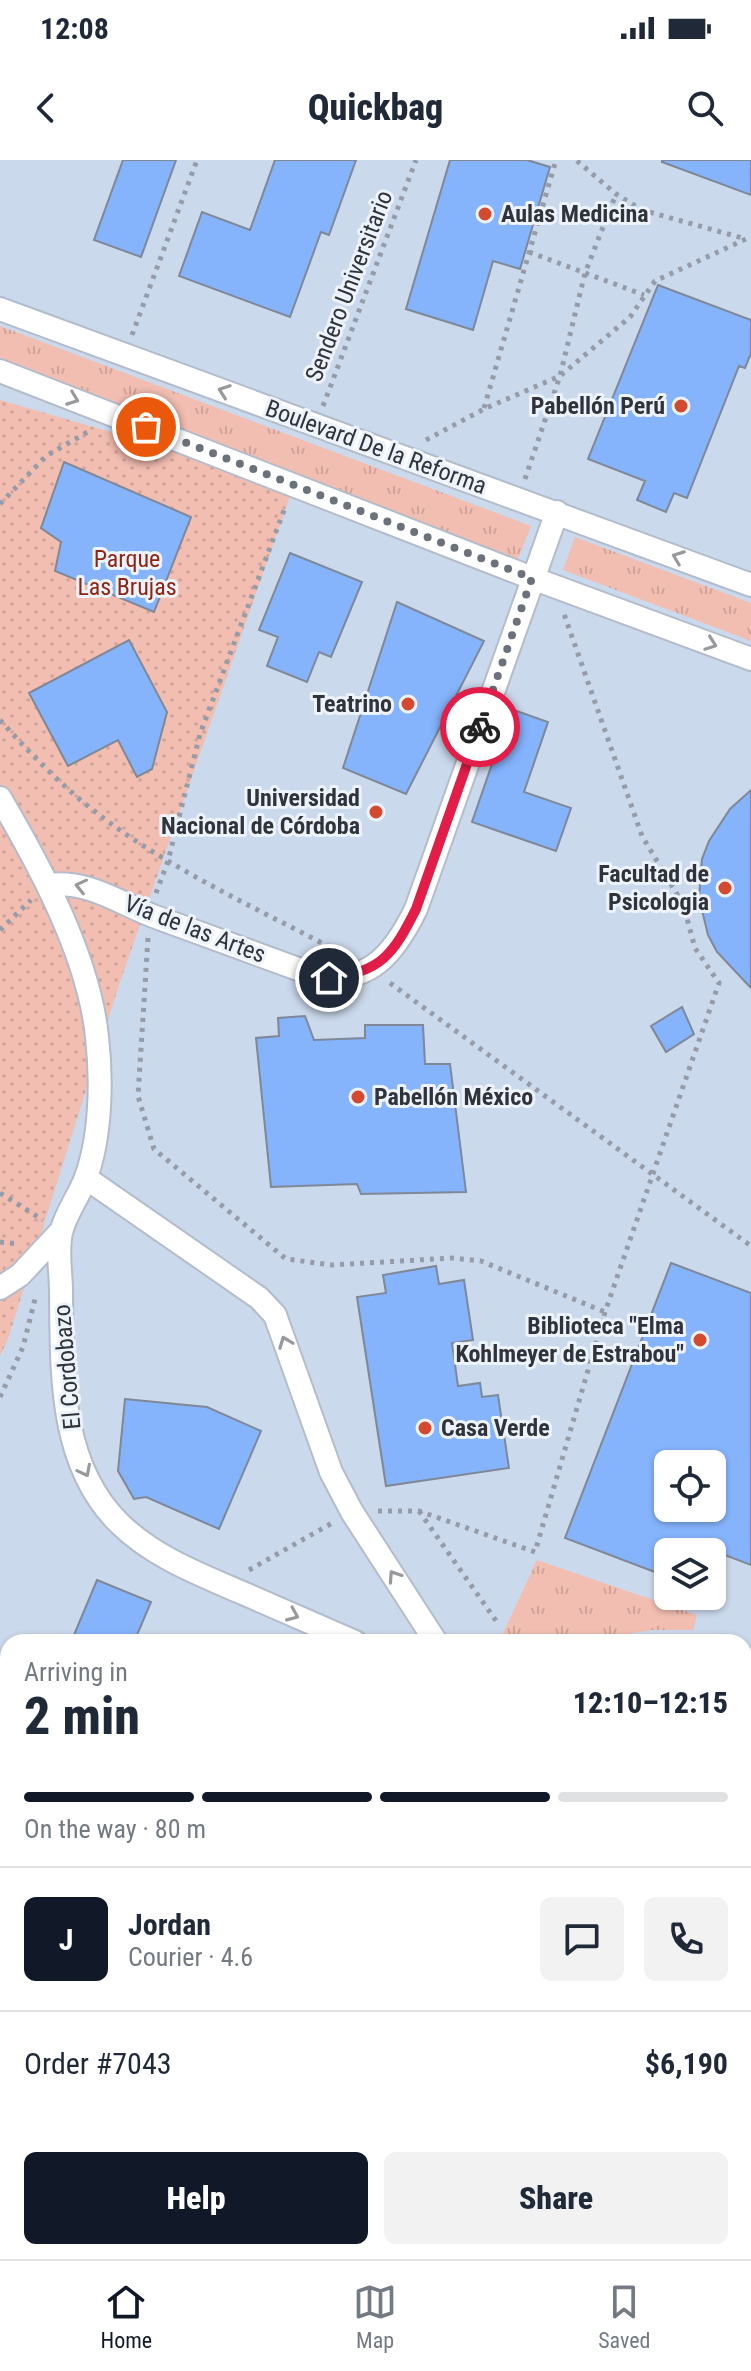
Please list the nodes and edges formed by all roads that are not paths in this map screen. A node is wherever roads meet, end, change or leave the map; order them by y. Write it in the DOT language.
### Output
graph roads {
  1 [pos="0,309"];
  2 [pos="0,371"];
  3 [pos="557,512"];
  4 [pos="532,578"];
  5 [pos="751,585"];
  6 [pos="751,659"];
  7 [pos="0,798"];
  8 [pos="48,885"];
  9 [pos="86,1178"];
  10 [pos="61,1231"];
  11 [pos="0,1288"];
  12 [pos="336,1634"];
  13 [pos="431,1634"];
  3 -- 1 [label="street, Boulevard De la Reforma, one-way"];
  2 -- 4 [label="street, one-way"];
  3 -- 4 [label="street"];
  5 -- 3 [label="street, Boulevard De la Reforma, one-way"];
  4 -- 6 [label="street, one-way"];
  4 -- 8 [label="street, Vía de las Artes, one-way"];
  7 -- 8 [label="street, El Cordobazo"];
  8 -- 9 [label="street, El Cordobazo"];
  9 -- 10 [label="street, El Cordobazo"];
  13 -- 9 [label="street, one-way"];
  10 -- 11 [label="street"];
  10 -- 12 [label="street, El Cordobazo, one-way"];
}
